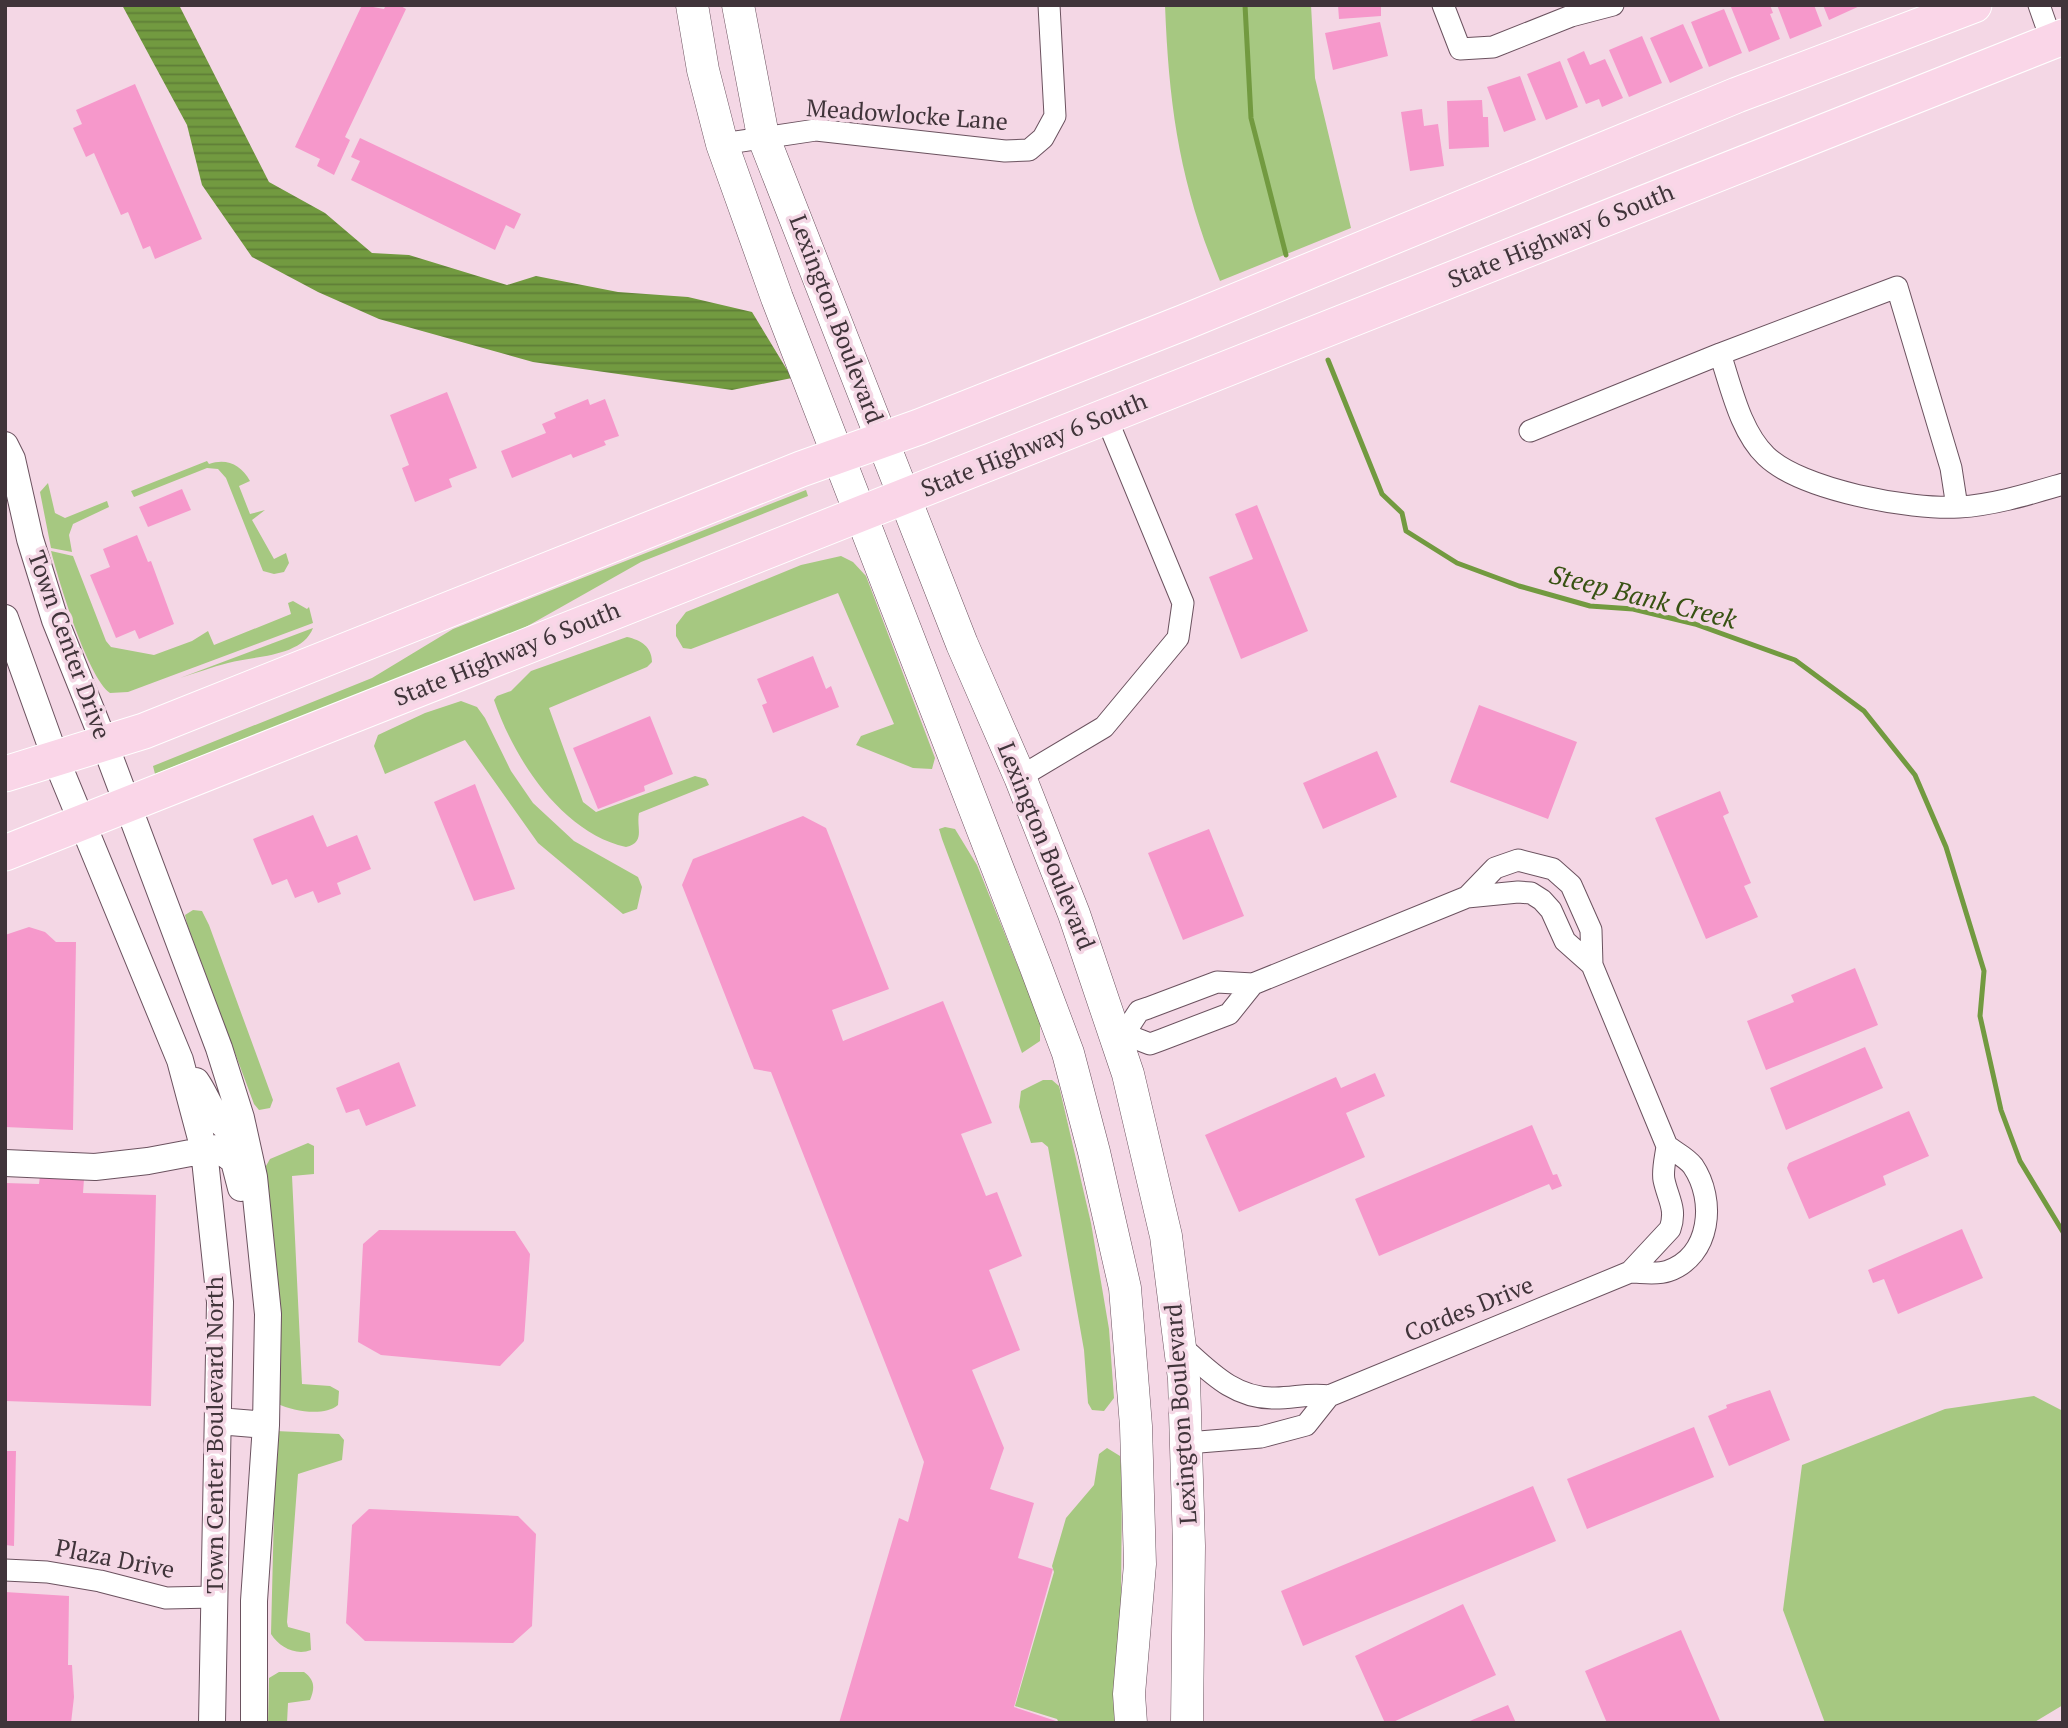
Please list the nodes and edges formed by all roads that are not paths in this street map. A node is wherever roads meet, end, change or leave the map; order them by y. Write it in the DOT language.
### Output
graph roads {
  1 [pos="692,5"];
  2 [pos="738,5"];
  3 [pos="1049,5"];
  4 [pos="1443,5"];
  5 [pos="1613,5"];
  6 [pos="1974,5"];
  7 [pos="2039,5"];
  8 [pos="2057,40"];
  9 [pos="764,136"];
  10 [pos="722,144"];
  11 [pos="1720,354"];
  12 [pos="1106,416"];
  13 [pos="1530,431"];
  14 [pos="883,440"];
  15 [pos="5,445"];
  16 [pos="840,455"];
  17 [pos="2063,484"];
  18 [pos="904,496"];
  19 [pos="1957,507"];
  20 [pos="861,514"];
  21 [pos="5,618"];
  22 [pos="104,742"];
  23 [pos="55,757"];
  24 [pos="5,774"];
  25 [pos="1020,777"];
  26 [pos="972,797"];
  27 [pos="127,804"];
  28 [pos="81,822"];
  29 [pos="5,853"];
  30 [pos="1467,897"];
  31 [pos="1592,965"];
  32 [pos="1253,984"];
  33 [pos="1121,1035"];
  34 [pos="1068,1053"];
  35 [pos="180,1060"];
  36 [pos="244,1133"];
  37 [pos="1667,1146"];
  38 [pos="204,1150"];
  39 [pos="5,1163"];
  40 [pos="261,1234"];
  41 [pos="1630,1272"];
  42 [pos="1181,1346"];
  43 [pos="1329,1396"];
  44 [pos="218,1421"];
  45 [pos="266,1425"];
  46 [pos="1136,1426"];
  47 [pos="1187,1443"];
  48 [pos="5,1570"];
  49 [pos="215,1597"];
  50 [pos="212,1723"];
  51 [pos="254,1723"];
  52 [pos="1131,1723"];
  53 [pos="1187,1723"];
  1 -- 10 [label="main road, Lexington Boulevard"];
  2 -- 9 [label="main road, Lexington Boulevard"];
  3 -- 9 [label="street, Meadowlocke Lane"];
  4 -- 5 [label="street"];
  6 -- 14 [label="main road"];
  7 -- 8 [label="street"];
  8 -- 12 [label="main road, State Highway 6 South"];
  9 -- 10 [label="street, Meadowlocke Lane"];
  9 -- 14 [label="main road, Lexington Boulevard"];
  10 -- 16 [label="main road, Lexington Boulevard"];
  11 -- 13 [label="street"];
  11 -- 19 [label="street"];
  11 -- 19 [label="street"];
  12 -- 18 [label="main road, State Highway 6 South"];
  12 -- 25 [label="street"];
  14 -- 16 [label="main road"];
  14 -- 18 [label="main road, Lexington Boulevard"];
  15 -- 22 [label="street, Town Center Drive"];
  16 -- 20 [label="main road, Lexington Boulevard"];
  16 -- 22 [label="main road"];
  17 -- 19 [label="street"];
  18 -- 20 [label="main road, State Highway 6 South"];
  18 -- 25 [label="main road, Lexington Boulevard"];
  20 -- 26 [label="main road, Lexington Boulevard"];
  20 -- 27 [label="main road, State Highway 6 South"];
  21 -- 23 [label="street, Town Center Drive"];
  22 -- 23 [label="main road"];
  22 -- 27 [label="street, Town Center Drive"];
  23 -- 24 [label="main road"];
  23 -- 28 [label="street, Town Center Boulevard North"];
  25 -- 26 [label="main road"];
  25 -- 33 [label="main road, Lexington Boulevard"];
  26 -- 34 [label="main road, Lexington Boulevard"];
  27 -- 28 [label="main road, State Highway 6 South"];
  27 -- 36 [label="street, Town Center Boulevard North"];
  28 -- 29 [label="main road, State Highway 6 South"];
  28 -- 35 [label="street, Town Center Boulevard North"];
  30 -- 31 [label="street, Cordes Drive"];
  30 -- 31 [label="street, Cordes Drive"];
  30 -- 32 [label="street, Cordes Drive"];
  31 -- 37 [label="street, Cordes Drive"];
  32 -- 33 [label="street, Cordes Drive"];
  32 -- 33 [label="street"];
  33 -- 34 [label="main road"];
  33 -- 42 [label="main road, Lexington Boulevard"];
  34 -- 46 [label="main road, Lexington Boulevard"];
  35 -- 36 [label="street"];
  35 -- 38 [label="street, Town Center Boulevard North"];
  36 -- 40 [label="street, Town Center Boulevard North"];
  37 -- 41 [label="street, Cordes Drive"];
  37 -- 41 [label="street, Cordes Drive"];
  38 -- 39 [label="street"];
  38 -- 40 [label="street"];
  38 -- 44 [label="street, Town Center Boulevard North"];
  40 -- 45 [label="street, Town Center Boulevard North"];
  41 -- 43 [label="street, Cordes Drive"];
  42 -- 43 [label="street, Cordes Drive"];
  42 -- 47 [label="main road, Lexington Boulevard"];
  43 -- 47 [label="street"];
  44 -- 45 [label="street"];
  44 -- 49 [label="street, Town Center Boulevard North"];
  45 -- 51 [label="street, Town Center Boulevard North"];
  46 -- 47 [label="main road"];
  46 -- 52 [label="main road, Lexington Boulevard"];
  47 -- 53 [label="main road, Lexington Boulevard"];
  48 -- 49 [label="street, Plaza Drive"];
  49 -- 50 [label="street, Town Center Boulevard North"];
}
